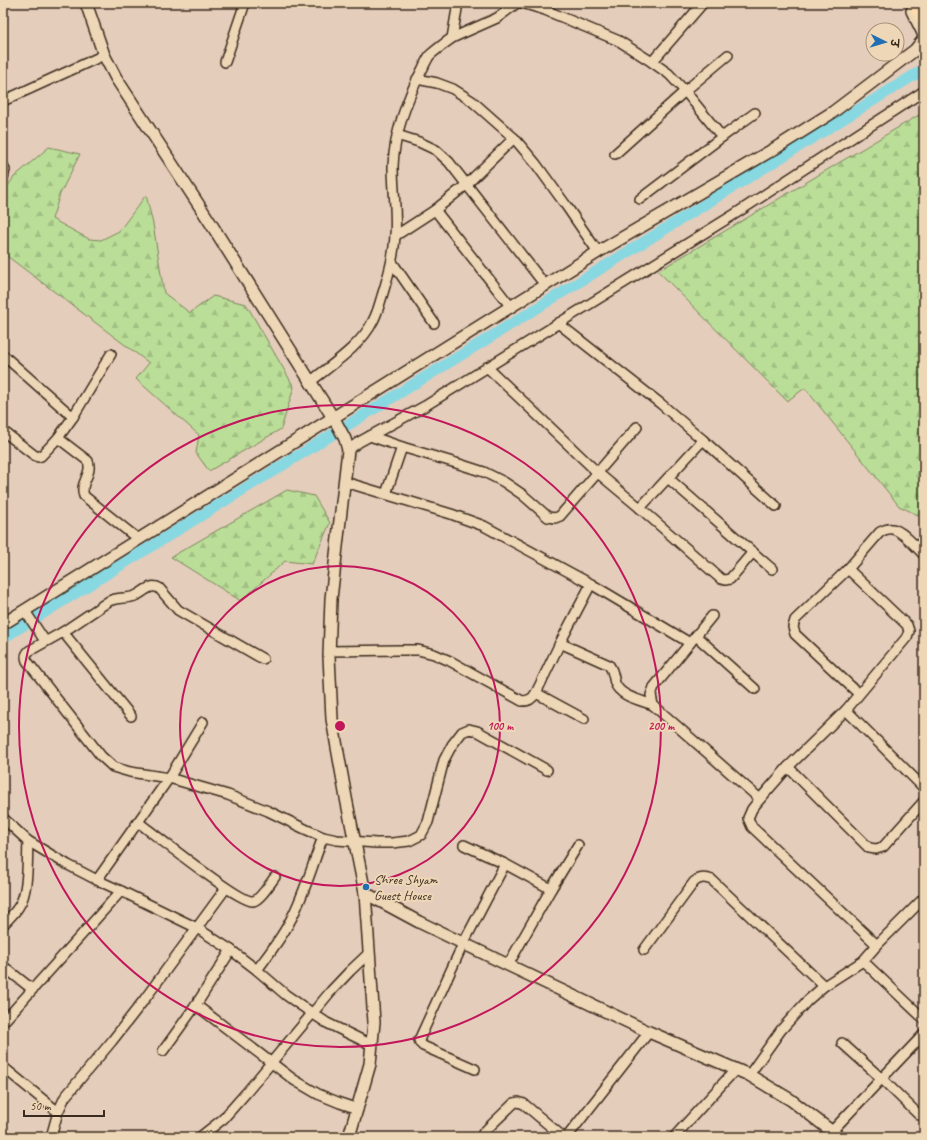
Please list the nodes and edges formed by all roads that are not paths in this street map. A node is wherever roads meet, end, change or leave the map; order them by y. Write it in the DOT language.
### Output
graph roads {
  1 [pos="86,3"];
  2 [pos="245,3"];
  3 [pos="458,3"];
  4 [pos="516,3"];
  5 [pos="522,3"];
  6 [pos="703,3"];
  7 [pos="908,3"];
  8 [pos="915,3"];
  9 [pos="924,18"];
  10 [pos="452,38"];
  11 [pos="104,55"];
  12 [pos="728,55"];
  13 [pos="224,62"];
  14 [pos="652,62"];
  15 [pos="417,79"];
  16 [pos="686,91"];
  17 [pos="924,91"];
  18 [pos="3,101"];
  19 [pos="756,113"];
  20 [pos="397,135"];
  21 [pos="722,137"];
  22 [pos="514,138"];
  23 [pos="616,154"];
  24 [pos="3,165"];
  25 [pos="3,178"];
  26 [pos="466,185"];
  27 [pos="640,199"];
  28 [pos="435,210"];
  29 [pos="395,236"];
  30 [pos="598,252"];
  31 [pos="392,262"];
  32 [pos="545,285"];
  33 [pos="511,307"];
  34 [pos="558,322"];
  35 [pos="434,323"];
  36 [pos="111,354"];
  37 [pos="3,355"];
  38 [pos="486,367"];
  39 [pos="310,382"];
  40 [pos="73,417"];
  41 [pos="335,421"];
  42 [pos="637,427"];
  43 [pos="3,432"];
  44 [pos="370,436"];
  45 [pos="58,438"];
  46 [pos="703,440"];
  47 [pos="402,447"];
  48 [pos="348,450"];
  49 [pos="598,473"];
  50 [pos="668,478"];
  51 [pos="345,482"];
  52 [pos="386,494"];
  53 [pos="776,506"];
  54 [pos="640,508"];
  55 [pos="138,539"];
  56 [pos="753,552"];
  57 [pos="924,555"];
  58 [pos="772,569"];
  59 [pos="848,569"];
  60 [pos="591,584"];
  61 [pos="27,614"];
  62 [pos="712,616"];
  63 [pos="3,624"];
  64 [pos="64,632"];
  65 [pos="693,639"];
  66 [pos="45,641"];
  67 [pos="560,643"];
  68 [pos="329,651"];
  69 [pos="263,659"];
  70 [pos="755,690"];
  71 [pos="536,693"];
  72 [pos="859,694"];
  73 [pos="653,704"];
  74 [pos="846,710"];
  75 [pos="131,716"];
  76 [pos="584,720"];
  77 [pos="203,722"];
  78 [pos="788,767"];
  79 [pos="547,770"];
  80 [pos="169,778"];
  81 [pos="924,788"];
  82 [pos="760,799"];
  83 [pos="924,801"];
  84 [pos="4,819"];
  85 [pos="138,822"];
  86 [pos="323,837"];
  87 [pos="28,841"];
  88 [pos="355,841"];
  89 [pos="464,845"];
  90 [pos="578,845"];
  91 [pos="505,864"];
  92 [pos="275,877"];
  93 [pos="97,880"];
  94 [pos="226,888"];
  95 [pos="551,889"];
  96 [pos="121,891"];
  97 [pos="365,893"];
  98 [pos="922,904"];
  99 [pos="3,925"];
  100 [pos="197,928"];
  101 [pos="463,944"];
  102 [pos="877,945"];
  103 [pos="231,950"];
  104 [pos="644,950"];
  105 [pos="369,953"];
  106 [pos="863,961"];
  107 [pos="3,966"];
  108 [pos="508,966"];
  109 [pos="257,970"];
  110 [pos="824,986"];
  111 [pos="32,990"];
  112 [pos="196,1005"];
  113 [pos="312,1014"];
  114 [pos="924,1019"];
  115 [pos="4,1020"];
  116 [pos="649,1032"];
  117 [pos="924,1034"];
  118 [pos="842,1043"];
  119 [pos="372,1045"];
  120 [pos="163,1051"];
  121 [pos="271,1063"];
  122 [pos="3,1067"];
  123 [pos="475,1069"];
  124 [pos="736,1069"];
  125 [pos="750,1075"];
  126 [pos="882,1079"];
  127 [pos="358,1108"];
  128 [pos="58,1112"];
  129 [pos="919,1115"];
  130 [pos="835,1134"];
  131 [pos="54,1136"];
  132 [pos="200,1137"];
  133 [pos="349,1137"];
  134 [pos="483,1137"];
  135 [pos="563,1137"];
  136 [pos="567,1137"];
  137 [pos="674,1137"];
  1 -- 11 [label="street"];
  2 -- 13 [label="street"];
  3 -- 10 [label="street"];
  4 -- 10 [label="street"];
  5 -- 14 [label="street"];
  6 -- 14 [label="street"];
  7 -- 30 [label="street"];
  8 -- 9 [label="highway"];
  10 -- 15 [label="street"];
  11 -- 18 [label="street"];
  11 -- 39 [label="street"];
  12 -- 16 [label="street"];
  14 -- 16 [label="street"];
  15 -- 20 [label="street"];
  15 -- 22 [label="street"];
  16 -- 21 [label="street"];
  16 -- 23 [label="street"];
  17 -- 34 [label="street"];
  19 -- 21 [label="street"];
  20 -- 26 [label="street"];
  20 -- 29 [label="street"];
  21 -- 27 [label="street"];
  22 -- 26 [label="street"];
  22 -- 30 [label="street"];
  24 -- 25 [label="street"];
  26 -- 28 [label="street"];
  26 -- 32 [label="street"];
  28 -- 29 [label="street"];
  28 -- 33 [label="street"];
  29 -- 31 [label="street"];
  30 -- 32 [label="street"];
  31 -- 35 [label="street"];
  31 -- 39 [label="street"];
  32 -- 33 [label="street"];
  33 -- 41 [label="street"];
  34 -- 38 [label="street"];
  34 -- 46 [label="street"];
  36 -- 40 [label="street"];
  37 -- 40 [label="street"];
  38 -- 44 [label="street"];
  38 -- 49 [label="street"];
  39 -- 41 [label="street"];
  40 -- 45 [label="street"];
  41 -- 48 [label="street"];
  41 -- 55 [label="street"];
  42 -- 49 [label="street"];
  43 -- 45 [label="street"];
  44 -- 47 [label="street"];
  44 -- 48 [label="street"];
  45 -- 55 [label="street"];
  46 -- 50 [label="street"];
  46 -- 53 [label="street"];
  47 -- 49 [label="street"];
  47 -- 52 [label="street"];
  48 -- 51 [label="street"];
  49 -- 54 [label="street"];
  50 -- 54 [label="street"];
  50 -- 56 [label="street"];
  51 -- 52 [label="street"];
  51 -- 68 [label="street"];
  52 -- 60 [label="street"];
  54 -- 56 [label="street"];
  55 -- 61 [label="street"];
  56 -- 58 [label="street"];
  57 -- 59 [label="street"];
  59 -- 72 [label="street"];
  59 -- 72 [label="street"];
  60 -- 65 [label="street"];
  60 -- 67 [label="street"];
  61 -- 63 [label="street"];
  61 -- 66 [label="street"];
  62 -- 65 [label="street"];
  64 -- 66 [label="street"];
  64 -- 69 [label="street"];
  64 -- 75 [label="street"];
  65 -- 70 [label="street"];
  65 -- 73 [label="street"];
  66 -- 80 [label="street"];
  67 -- 71 [label="street"];
  67 -- 73 [label="street"];
  68 -- 71 [label="street"];
  68 -- 88 [label="street"];
  71 -- 76 [label="street"];
  72 -- 74 [label="street"];
  73 -- 82 [label="street"];
  74 -- 78 [label="street"];
  74 -- 81 [label="street"];
  77 -- 80 [label="street"];
  78 -- 82 [label="street"];
  78 -- 83 [label="street"];
  79 -- 88 [label="street"];
  80 -- 85 [label="street"];
  80 -- 86 [label="street"];
  82 -- 102 [label="street"];
  84 -- 87 [label="street"];
  85 -- 93 [label="street"];
  85 -- 94 [label="street"];
  86 -- 88 [label="street"];
  86 -- 109 [label="street"];
  87 -- 93 [label="street"];
  87 -- 99 [label="street"];
  88 -- 97 [label="street"];
  89 -- 91 [label="street"];
  90 -- 95 [label="street"];
  91 -- 95 [label="street"];
  91 -- 101 [label="street"];
  92 -- 94 [label="street"];
  93 -- 96 [label="street"];
  94 -- 100 [label="street"];
  95 -- 108 [label="street"];
  96 -- 100 [label="street"];
  96 -- 111 [label="street"];
  97 -- 101 [label="street"];
  97 -- 105 [label="street"];
  98 -- 102 [label="street"];
  100 -- 103 [label="street"];
  100 -- 128 [label="street"];
  101 -- 108 [label="street"];
  101 -- 123 [label="street"];
  102 -- 106 [label="street"];
  103 -- 109 [label="street"];
  103 -- 112 [label="street"];
  104 -- 110 [label="street"];
  105 -- 113 [label="street"];
  105 -- 119 [label="street"];
  106 -- 110 [label="street"];
  106 -- 114 [label="street"];
  107 -- 111 [label="street"];
  108 -- 116 [label="street"];
  109 -- 113 [label="street"];
  110 -- 125 [label="street"];
  111 -- 115 [label="street"];
  112 -- 120 [label="street"];
  112 -- 121 [label="street"];
  113 -- 119 [label="street"];
  113 -- 121 [label="street"];
  116 -- 124 [label="street"];
  116 -- 136 [label="street"];
  117 -- 126 [label="street"];
  118 -- 126 [label="street"];
  119 -- 127 [label="street"];
  121 -- 127 [label="street"];
  121 -- 132 [label="street"];
  122 -- 128 [label="street"];
  124 -- 125 [label="street"];
  124 -- 137 [label="street"];
  125 -- 130 [label="street"];
  126 -- 129 [label="street"];
  126 -- 130 [label="street"];
  127 -- 133 [label="street"];
  128 -- 131 [label="street"];
  134 -- 135 [label="street"];
}
